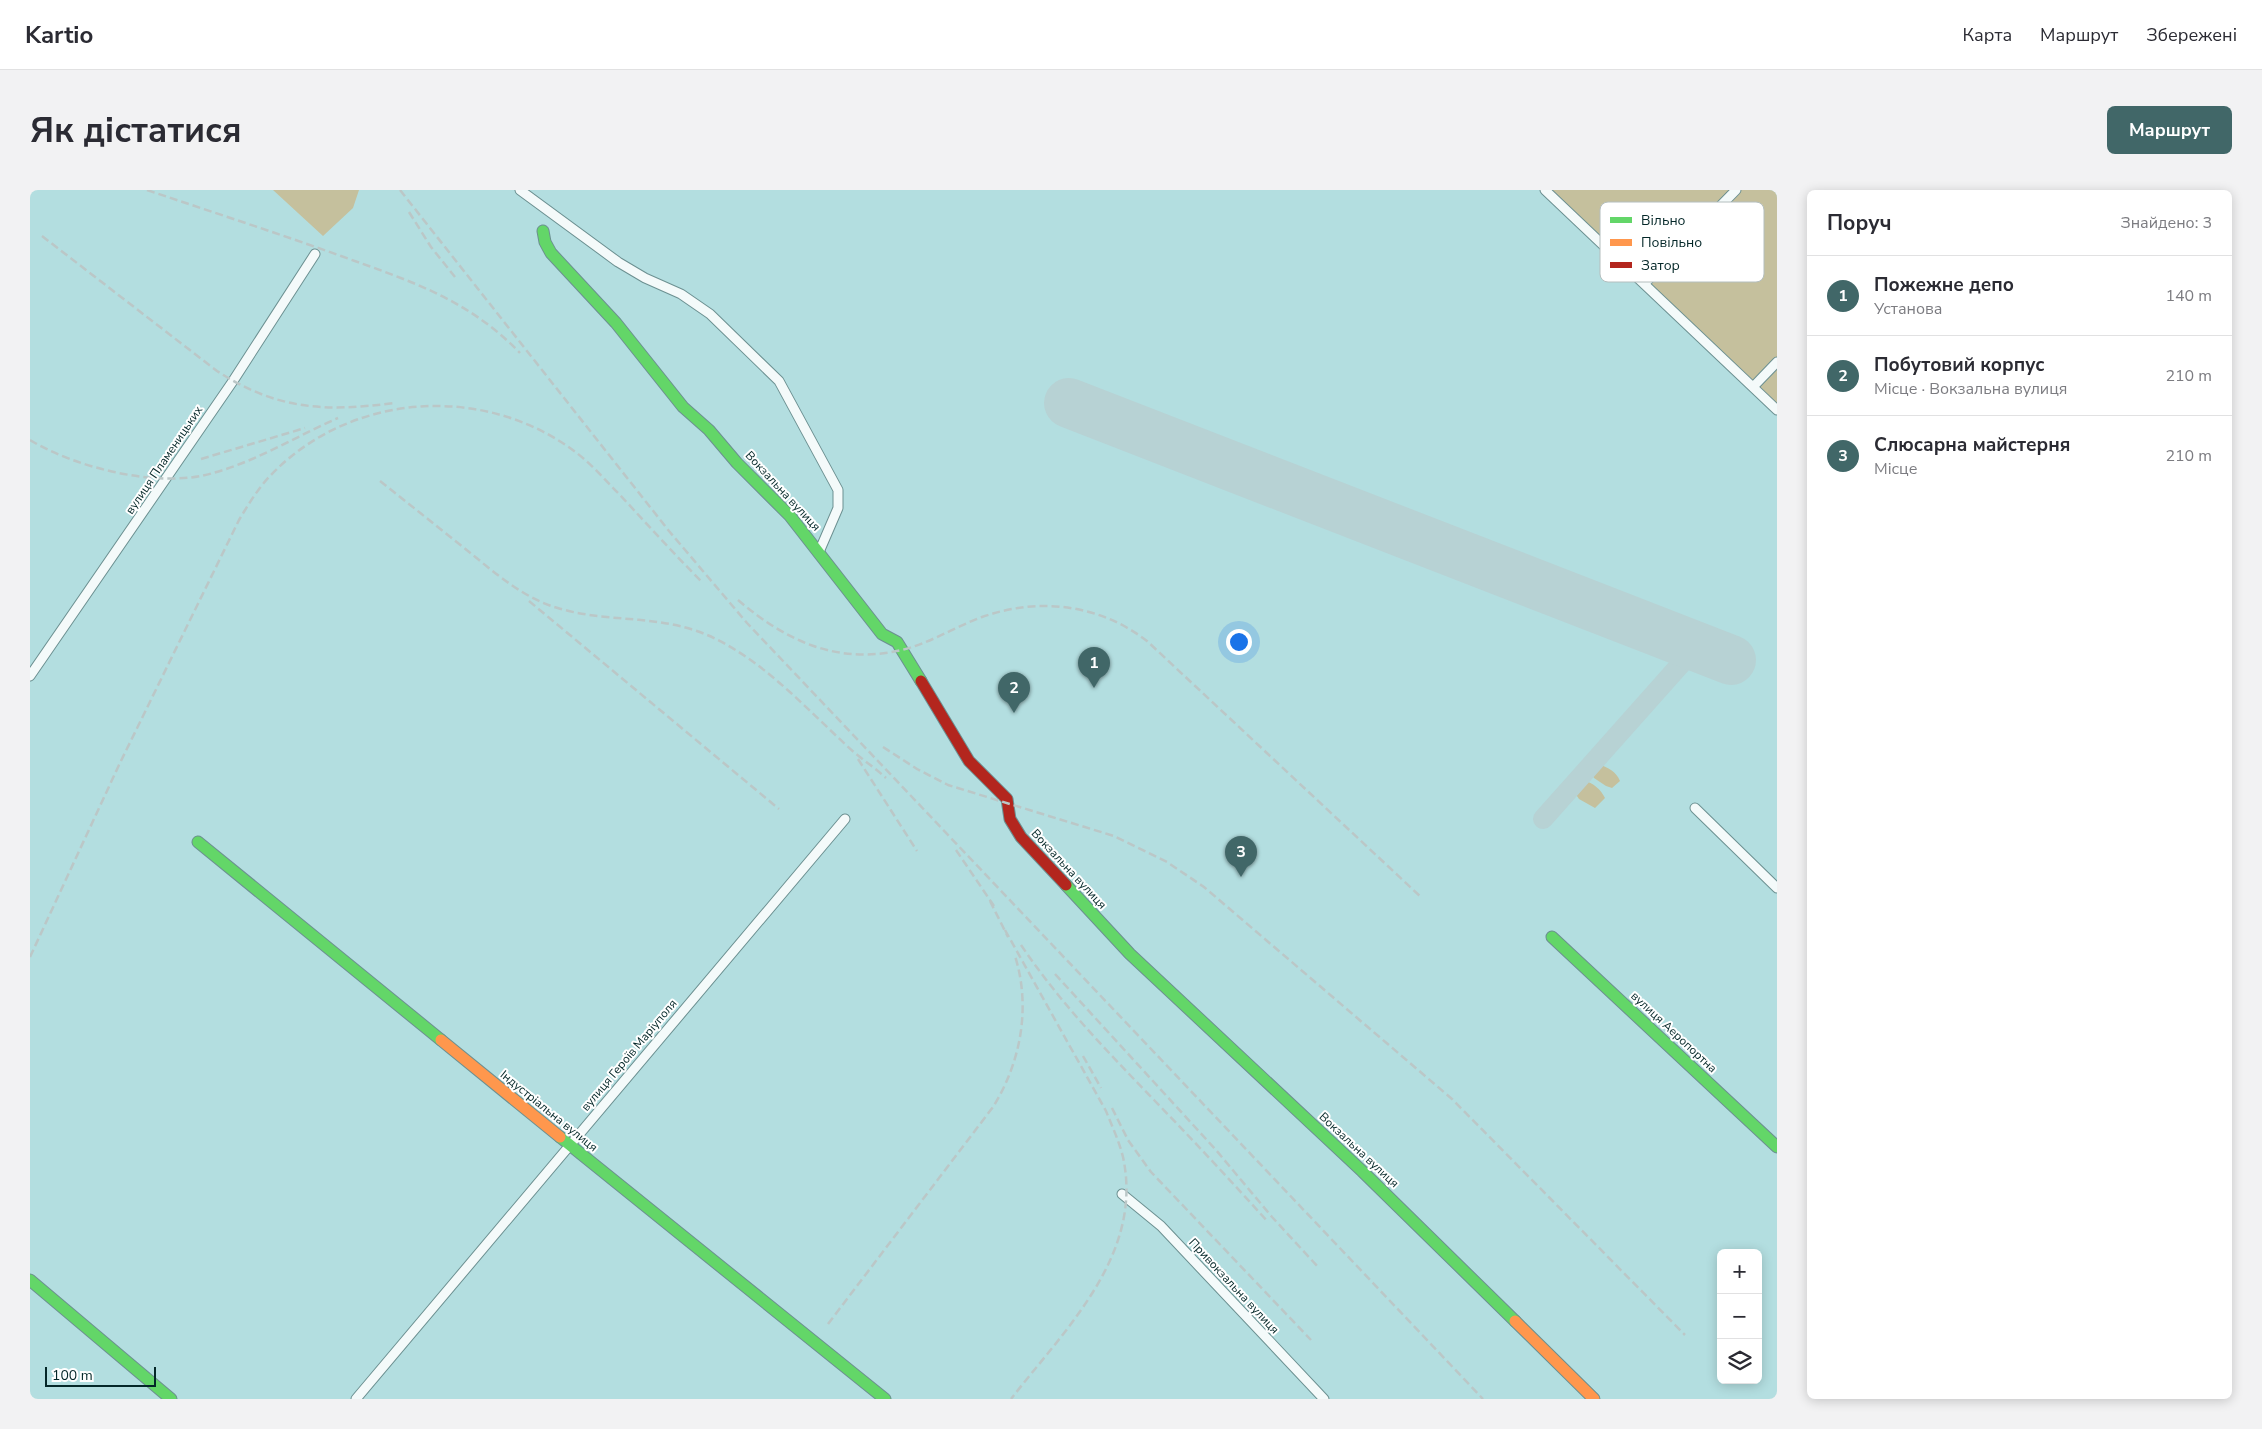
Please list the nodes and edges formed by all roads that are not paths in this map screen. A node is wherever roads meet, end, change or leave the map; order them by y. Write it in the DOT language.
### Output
graph roads {
  1 [pos="520,190"];
  2 [pos="1545,190"];
  3 [pos="1736,190"];
  4 [pos="1724,202"];
  5 [pos="543,231"];
  6 [pos="1600,242"];
  7 [pos="315,254"];
  8 [pos="1644,284"];
  9 [pos="1777,362"];
  10 [pos="1753,387"];
  11 [pos="1777,410"];
  12 [pos="819,552"];
  13 [pos="30,676"];
  14 [pos="1695,808"];
  15 [pos="845,819"];
  16 [pos="198,842"];
  17 [pos="1777,888"];
  18 [pos="1552,937"];
  19 [pos="569,1145"];
  20 [pos="1777,1147"];
  21 [pos="1122,1194"];
  22 [pos="30,1280"];
  23 [pos="171,1399"];
  24 [pos="356,1399"];
  25 [pos="885,1399"];
  26 [pos="1324,1399"];
  27 [pos="1594,1399"];
  1 -- 12 [label="street"];
  2 -- 6 [label="street"];
  3 -- 4 [label="street"];
  5 -- 12 [label="street, Вокзальна вулиця"];
  7 -- 13 [label="street, вулиця Пламеницьких"];
  8 -- 10 [label="street"];
  9 -- 10 [label="street"];
  10 -- 11 [label="street"];
  12 -- 27 [label="street, Вокзальна вулиця"];
  14 -- 17 [label="street"];
  15 -- 19 [label="street, вулиця Героїв Маріуполя"];
  16 -- 19 [label="street, Індустріальна вулиця"];
  18 -- 20 [label="street, вулиця Аеропортна"];
  19 -- 24 [label="street, вулиця Героїв Маріуполя"];
  19 -- 25 [label="street, Індустріальна вулиця"];
  21 -- 26 [label="street, Привокзальна вулиця"];
  22 -- 23 [label="street"];
}
